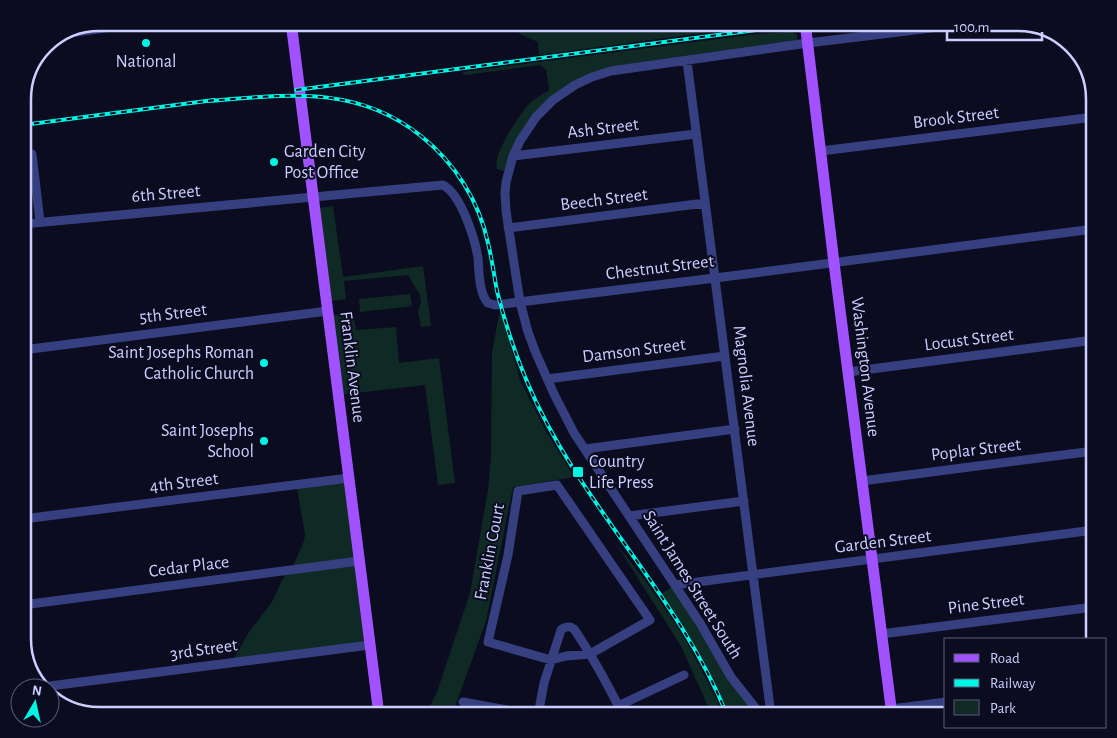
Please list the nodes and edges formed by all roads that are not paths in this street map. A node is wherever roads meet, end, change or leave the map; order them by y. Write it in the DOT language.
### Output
graph roads {
  1 [pos="292,31"];
  2 [pos="806,31"];
  3 [pos="906,31"];
  4 [pos="808,43"];
  5 [pos="688,61"];
  6 [pos="1086,119"];
  7 [pos="696,134"];
  8 [pos="821,151"];
  9 [pos="32,154"];
  10 [pos="513,156"];
  11 [pos="313,197"];
  12 [pos="705,203"];
  13 [pos="40,222"];
  14 [pos="31,223"];
  15 [pos="508,228"];
  16 [pos="1086,230"];
  17 [pos="834,263"];
  18 [pos="715,278"];
  19 [pos="520,302"];
  20 [pos="328,311"];
  21 [pos="1086,341"];
  22 [pos="31,349"];
  23 [pos="725,356"];
  24 [pos="848,372"];
  25 [pos="547,379"];
  26 [pos="735,429"];
  27 [pos="584,448"];
  28 [pos="1086,452"];
  29 [pos="349,478"];
  30 [pos="862,481"];
  31 [pos="744,502"];
  32 [pos="629,516"];
  33 [pos="31,518"];
  34 [pos="1086,531"];
  35 [pos="872,559"];
  36 [pos="360,561"];
  37 [pos="754,575"];
  38 [pos="675,585"];
  39 [pos="31,604"];
  40 [pos="1086,608"];
  41 [pos="881,634"];
  42 [pos="370,645"];
  43 [pos="590,654"];
  44 [pos="551,660"];
  45 [pos="684,675"];
  46 [pos="60,685"];
  47 [pos="463,702"];
  48 [pos="769,702"];
  49 [pos="944,702"];
  50 [pos="753,705"];
  51 [pos="618,706"];
  52 [pos="378,707"];
  53 [pos="488,707"];
  54 [pos="540,707"];
  55 [pos="770,707"];
  56 [pos="890,707"];
  57 [pos="918,707"];
  1 -- 11 [label="main road, Franklin Avenue"];
  2 -- 4 [label="main road, Washington Avenue"];
  3 -- 4 [label="street, Saint James Street South"];
  4 -- 5 [label="street, Saint James Street South"];
  4 -- 8 [label="main road, Washington Avenue"];
  5 -- 7 [label="street, Magnolia Avenue"];
  5 -- 10 [label="street, Saint James Street South"];
  6 -- 8 [label="street, Brook Street"];
  7 -- 10 [label="street, Ash Street"];
  7 -- 12 [label="street, Magnolia Avenue"];
  8 -- 17 [label="main road, Washington Avenue"];
  9 -- 13 [label="street"];
  10 -- 15 [label="street, Saint James Street South"];
  11 -- 13 [label="street, 6th Street"];
  11 -- 19 [label="street, Chestnut Street"];
  11 -- 20 [label="main road, Franklin Avenue"];
  12 -- 15 [label="street, Beech Street"];
  12 -- 18 [label="street, Magnolia Avenue"];
  13 -- 14 [label="street, 6th Street"];
  15 -- 19 [label="street, Saint James Street South"];
  16 -- 17 [label="street, Chestnut Street"];
  17 -- 18 [label="street, Chestnut Street"];
  17 -- 24 [label="main road, Washington Avenue"];
  18 -- 19 [label="street, Chestnut Street"];
  18 -- 23 [label="street, Magnolia Avenue"];
  19 -- 25 [label="street, Saint James Street South"];
  20 -- 22 [label="street, 5th Street"];
  20 -- 29 [label="main road, Franklin Avenue"];
  21 -- 24 [label="street, Locust Street"];
  23 -- 25 [label="street, Damson Street"];
  23 -- 26 [label="street, Magnolia Avenue"];
  24 -- 30 [label="main road, Washington Avenue"];
  25 -- 27 [label="street, Saint James Street South"];
  26 -- 27 [label="street"];
  26 -- 31 [label="street, Magnolia Avenue"];
  27 -- 32 [label="street, Saint James Street South"];
  28 -- 30 [label="street, Poplar Street"];
  29 -- 33 [label="street, 4th Street"];
  29 -- 36 [label="main road, Franklin Avenue"];
  30 -- 35 [label="main road, Washington Avenue"];
  31 -- 32 [label="street"];
  31 -- 37 [label="street, Magnolia Avenue"];
  32 -- 38 [label="street, Saint James Street South"];
  34 -- 35 [label="street, Garden Street"];
  35 -- 37 [label="street, Garden Street"];
  35 -- 41 [label="main road, Washington Avenue"];
  36 -- 39 [label="street, Cedar Place"];
  36 -- 42 [label="main road, Franklin Avenue"];
  37 -- 38 [label="street, Garden Street"];
  37 -- 48 [label="street, Magnolia Avenue"];
  38 -- 50 [label="street, Saint James Street South"];
  40 -- 41 [label="street, Pine Street"];
  41 -- 56 [label="main road, Washington Avenue"];
  42 -- 46 [label="street, 3rd Street"];
  42 -- 52 [label="main road, Franklin Avenue"];
  43 -- 44 [label="street"];
  43 -- 44 [label="street"];
  43 -- 44 [label="street, Franklin Court"];
  43 -- 51 [label="street"];
  44 -- 54 [label="street"];
  45 -- 51 [label="street"];
  47 -- 53 [label="street"];
  48 -- 50 [label="street"];
  48 -- 55 [label="street, Magnolia Avenue"];
  49 -- 57 [label="street"];
}
